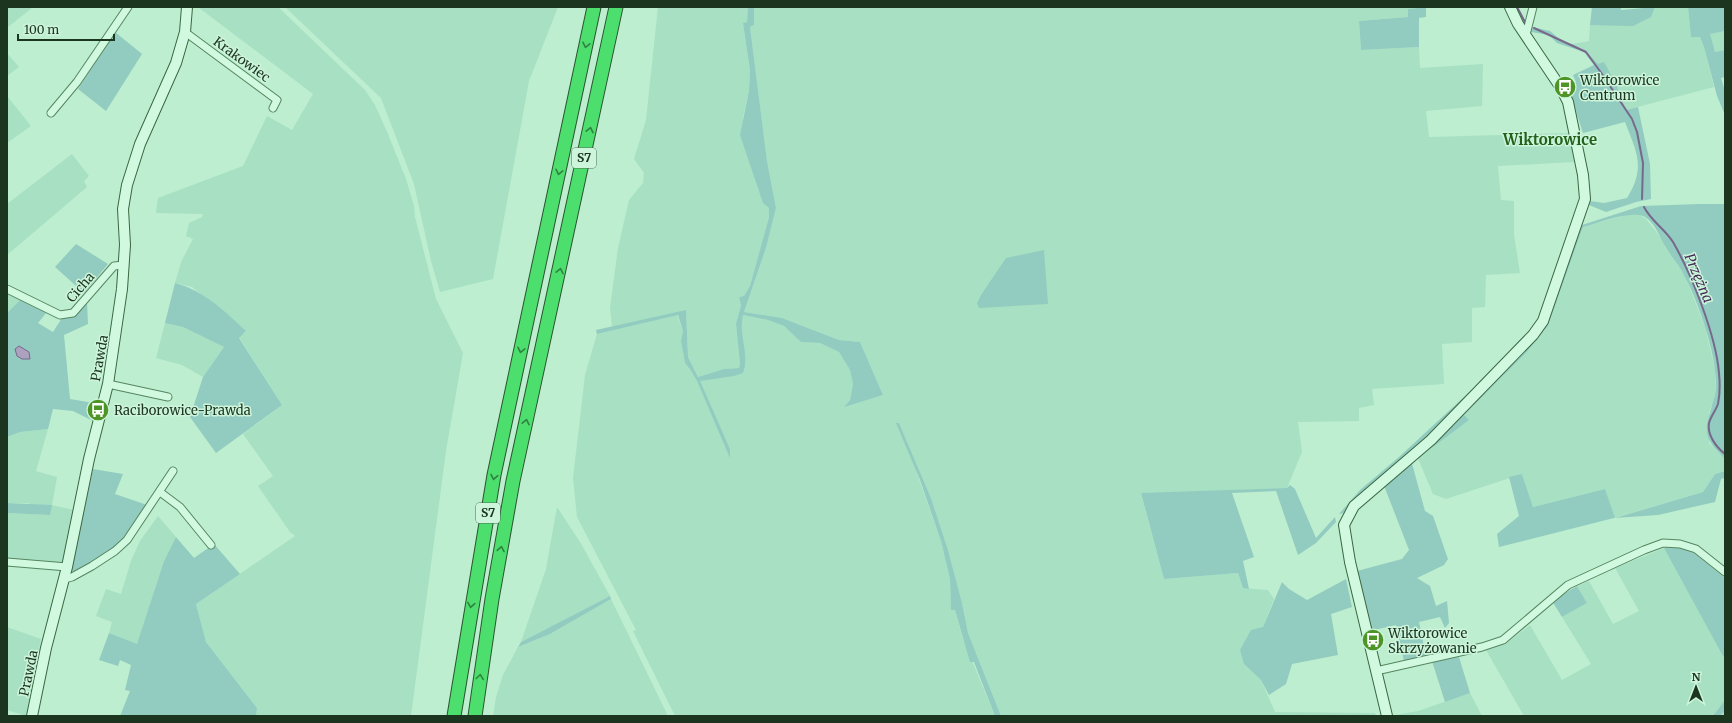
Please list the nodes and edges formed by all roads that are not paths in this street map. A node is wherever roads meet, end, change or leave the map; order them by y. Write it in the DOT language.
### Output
graph roads {
  1 [pos="128,7"];
  2 [pos="187,7"];
  3 [pos="594,7"];
  4 [pos="616,7"];
  5 [pos="1510,7"];
  6 [pos="1533,7"];
  7 [pos="185,32"];
  8 [pos="1526,35"];
  9 [pos="273,108"];
  10 [pos="52,113"];
  11 [pos="124,265"];
  12 [pos="7,289"];
  13 [pos="108,384"];
  14 [pos="168,397"];
  15 [pos="173,471"];
  16 [pos="160,492"];
  17 [pos="211,545"];
  18 [pos="7,562"];
  19 [pos="67,567"];
  20 [pos="1725,572"];
  21 [pos="64,578"];
  22 [pos="1376,671"];
  23 [pos="32,716"];
  24 [pos="454,716"];
  25 [pos="475,716"];
  26 [pos="1387,716"];
  1 -- 10 [label="street"];
  2 -- 7 [label="street, Prawda"];
  3 -- 24 [label="highway, S7, one-way"];
  25 -- 4 [label="highway, S7, one-way"];
  5 -- 8 [label="street"];
  6 -- 8 [label="street"];
  7 -- 9 [label="street, Krakowiec"];
  7 -- 11 [label="street, Prawda"];
  8 -- 22 [label="street"];
  11 -- 12 [label="street, Cicha"];
  11 -- 13 [label="street, Prawda"];
  13 -- 14 [label="street"];
  13 -- 19 [label="street, Prawda"];
  15 -- 16 [label="street"];
  16 -- 17 [label="street"];
  16 -- 21 [label="street"];
  18 -- 19 [label="street"];
  19 -- 21 [label="street, Prawda"];
  20 -- 22 [label="street"];
  21 -- 23 [label="street, Prawda"];
  22 -- 26 [label="street"];
}
